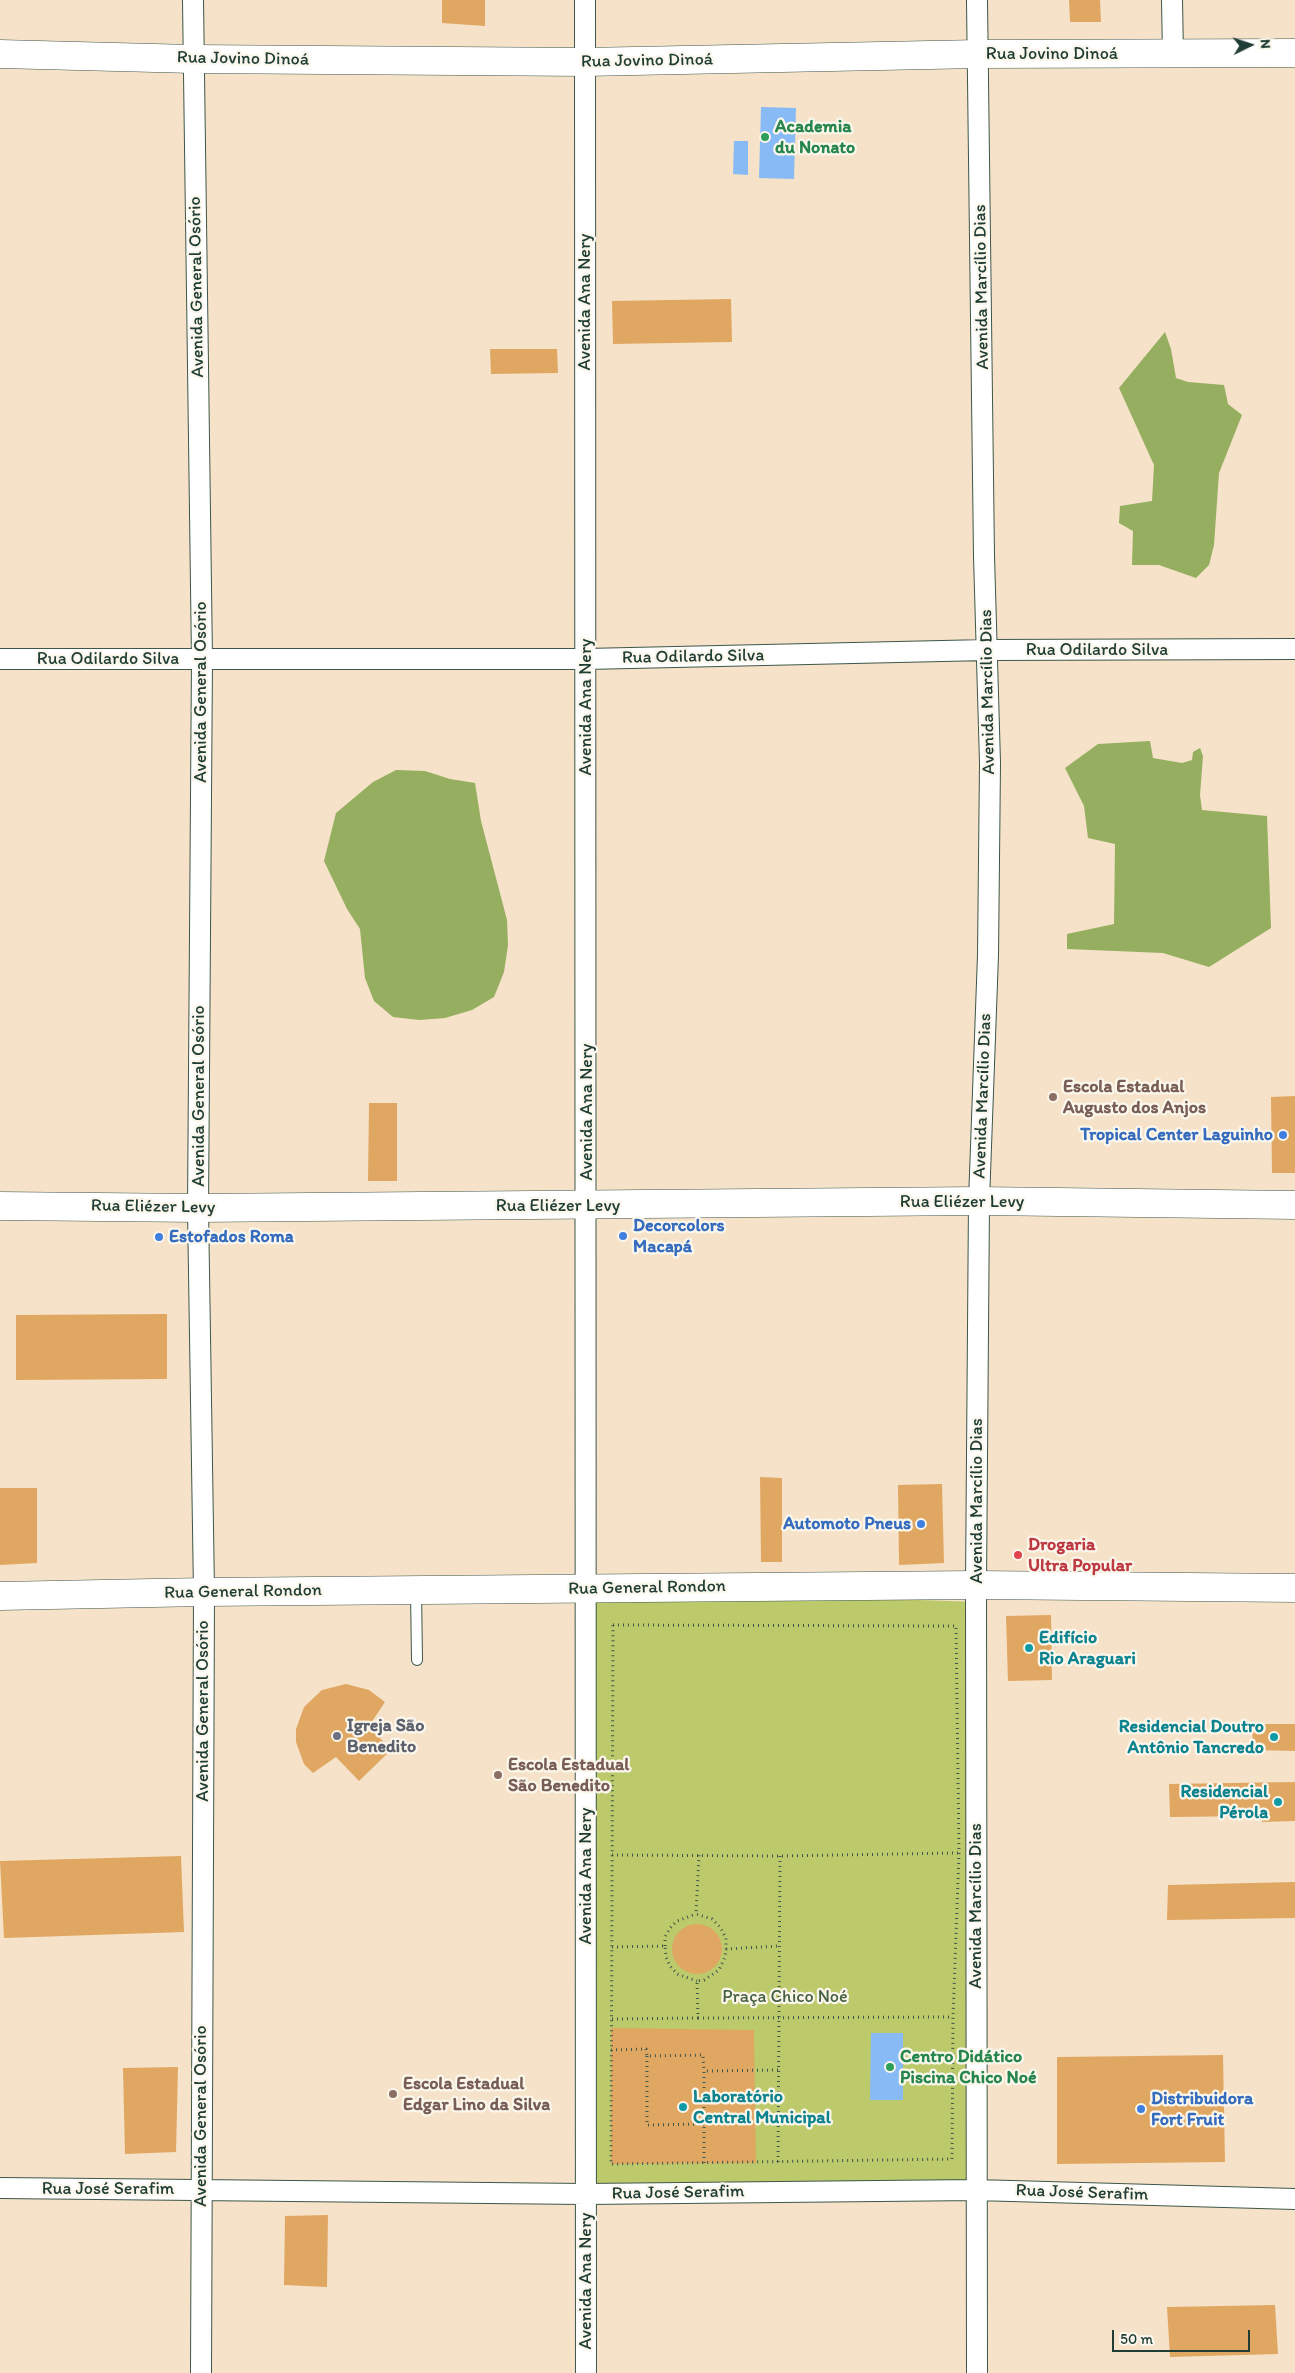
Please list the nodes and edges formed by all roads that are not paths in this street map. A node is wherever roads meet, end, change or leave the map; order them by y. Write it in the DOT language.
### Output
graph roads {
  1 [pos="193,0"];
  2 [pos="585,0"];
  3 [pos="977,0"];
  4 [pos="1172,0"];
  5 [pos="0,54"];
  6 [pos="979,54"];
  7 [pos="1295,54"];
  8 [pos="1173,55"];
  9 [pos="193,59"];
  10 [pos="585,62"];
  11 [pos="1295,649"];
  12 [pos="987,650"];
  13 [pos="0,659"];
  14 [pos="202,659"];
  15 [pos="586,659"];
  16 [pos="979,1201"];
  17 [pos="1295,1205"];
  18 [pos="0,1206"];
  19 [pos="587,1206"];
  20 [pos="198,1208"];
  21 [pos="976,1585"];
  22 [pos="1295,1588"];
  23 [pos="585,1589"];
  24 [pos="416,1590"];
  25 [pos="204,1592"];
  26 [pos="0,1596"];
  27 [pos="417,1660"];
  28 [pos="0,2188"];
  29 [pos="202,2190"];
  30 [pos="976,2190"];
  31 [pos="586,2194"];
  32 [pos="1295,2199"];
  33 [pos="200,2373"];
  34 [pos="586,2373"];
  35 [pos="977,2373"];
  1 -- 9 [label="street, Avenida General Osório"];
  2 -- 10 [label="street, Avenida Ana Nery"];
  3 -- 6 [label="street, Avenida Marcílio Dias"];
  4 -- 8 [label="street"];
  5 -- 9 [label="main road, Rua Jovino Dinoá"];
  6 -- 8 [label="main road, Rua Jovino Dinoá"];
  6 -- 10 [label="main road, Rua Jovino Dinoá"];
  6 -- 12 [label="street, Avenida Marcílio Dias"];
  7 -- 8 [label="main road, Rua Jovino Dinoá"];
  9 -- 10 [label="main road, Rua Jovino Dinoá"];
  9 -- 14 [label="street, Avenida General Osório"];
  10 -- 15 [label="street, Avenida Ana Nery"];
  11 -- 12 [label="street, Rua Odilardo Silva"];
  12 -- 15 [label="street, Rua Odilardo Silva"];
  12 -- 16 [label="street, Avenida Marcílio Dias"];
  13 -- 14 [label="street, Rua Odilardo Silva"];
  14 -- 15 [label="street, Rua Odilardo Silva"];
  14 -- 20 [label="street, Avenida General Osório"];
  15 -- 19 [label="street, Avenida Ana Nery"];
  16 -- 17 [label="main road, Rua Eliézer Levy"];
  16 -- 19 [label="main road, Rua Eliézer Levy"];
  16 -- 21 [label="street, Avenida Marcílio Dias"];
  18 -- 20 [label="main road, Rua Eliézer Levy"];
  19 -- 20 [label="main road, Rua Eliézer Levy"];
  19 -- 23 [label="street, Avenida Ana Nery"];
  20 -- 25 [label="street, Avenida General Osório"];
  21 -- 22 [label="main road, Rua General Rondon"];
  21 -- 23 [label="main road, Rua General Rondon"];
  21 -- 30 [label="street, Avenida Marcílio Dias"];
  23 -- 24 [label="main road, Rua General Rondon"];
  23 -- 31 [label="street, Avenida Ana Nery"];
  24 -- 25 [label="main road, Rua General Rondon"];
  24 -- 27 [label="lane"];
  25 -- 26 [label="main road, Rua General Rondon"];
  25 -- 29 [label="street, Avenida General Osório"];
  28 -- 29 [label="street, Rua José Serafim"];
  29 -- 31 [label="street, Rua José Serafim"];
  29 -- 33 [label="street, Avenida General Osório"];
  30 -- 31 [label="street, Rua José Serafim"];
  30 -- 32 [label="street, Rua José Serafim"];
  30 -- 35 [label="street, Avenida Marcílio Dias"];
  31 -- 34 [label="street, Avenida Ana Nery"];
}
